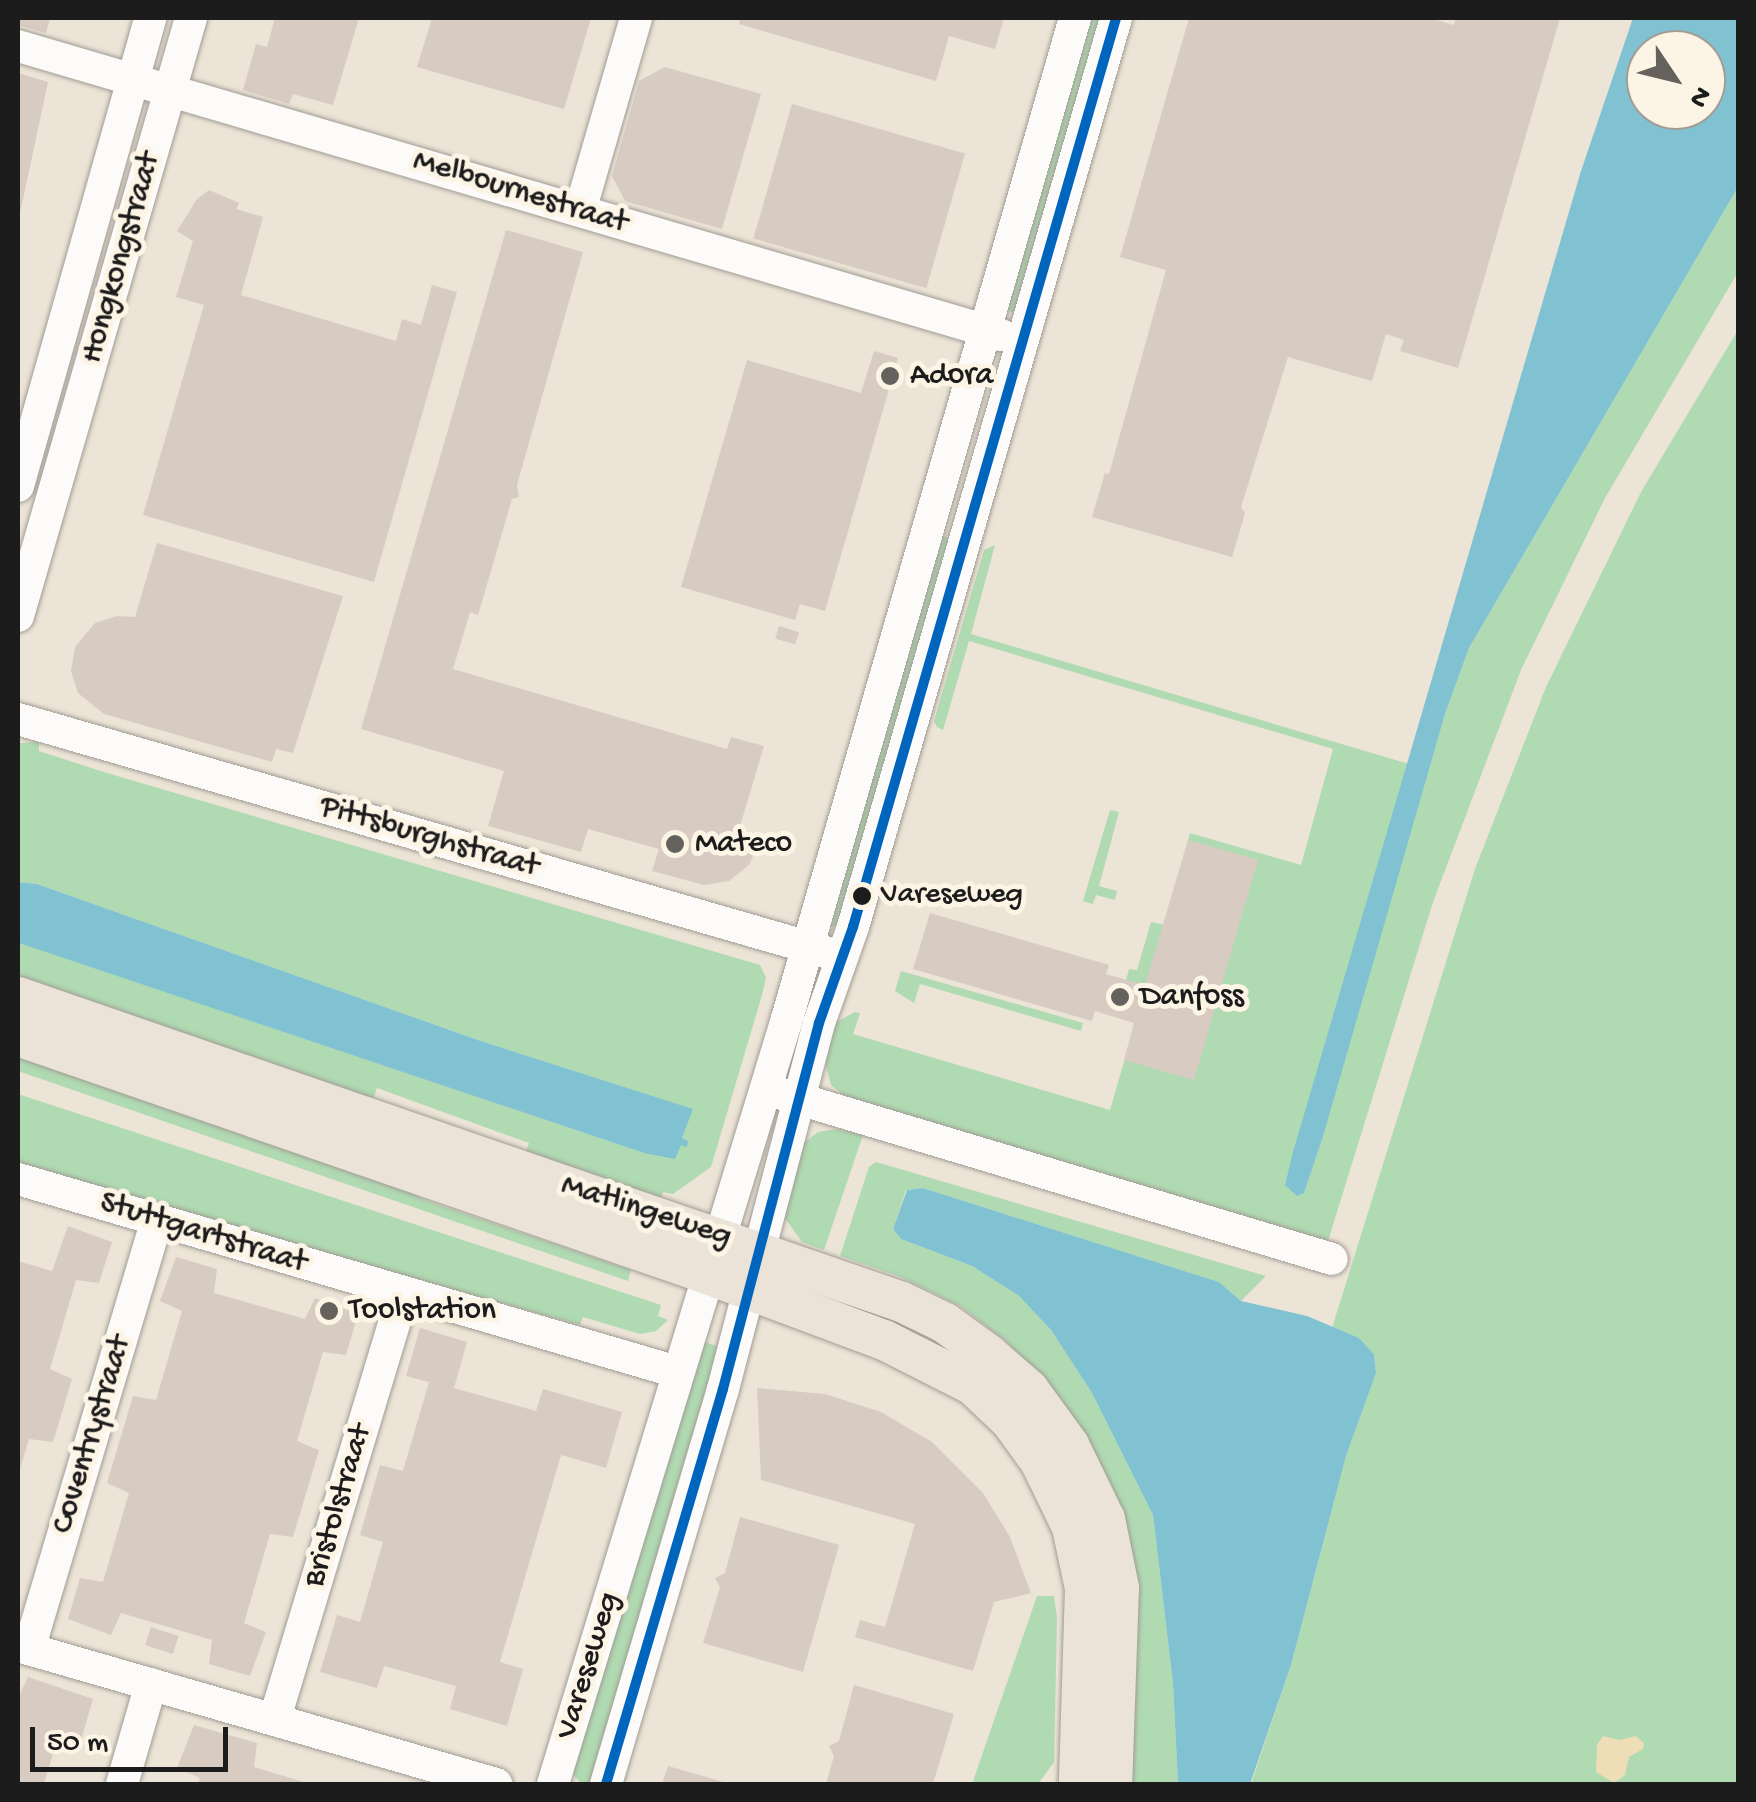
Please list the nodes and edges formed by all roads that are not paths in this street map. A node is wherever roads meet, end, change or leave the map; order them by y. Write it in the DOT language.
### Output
graph roads {
  1 [pos="150,18"];
  2 [pos="191,18"];
  3 [pos="636,18"];
  4 [pos="1075,18"];
  5 [pos="1116,18"];
  6 [pos="18,46"];
  7 [pos="133,78"];
  8 [pos="171,88"];
  9 [pos="580,211"];
  10 [pos="984,330"];
  11 [pos="1022,342"];
  12 [pos="18,487"];
  13 [pos="52,499"];
  14 [pos="18,616"];
  15 [pos="18,719"];
  16 [pos="807,947"];
  17 [pos="840,956"];
  18 [pos="18,997"];
  19 [pos="18,1036"];
  20 [pos="766,1088"];
  21 [pos="798,1098"];
  22 [pos="18,1179"];
  23 [pos="157,1220"];
  24 [pos="729,1254"];
  25 [pos="1332,1259"];
  26 [pos="748,1290"];
  27 [pos="403,1294"];
  28 [pos="677,1372"];
  29 [pos="23,1647"];
  30 [pos="152,1684"];
  31 [pos="275,1718"];
  32 [pos="122,1784"];
  33 [pos="496,1784"];
  34 [pos="553,1784"];
  35 [pos="606,1784"];
  36 [pos="1079,1784"];
  37 [pos="1112,1784"];
  1 -- 7 [label="street, Hongkongstraat"];
  2 -- 8 [label="street, Hongkongstraat"];
  3 -- 9 [label="street"];
  4 -- 10 [label="street, Vareseweg"];
  5 -- 11 [label="street, Vareseweg"];
  6 -- 7 [label="street, Melbournestraat"];
  7 -- 8 [label="street, Melbournestraat"];
  7 -- 12 [label="street, Hongkongstraat"];
  8 -- 9 [label="street, Melbournestraat"];
  8 -- 13 [label="street, Hongkongstraat"];
  9 -- 10 [label="street, Melbournestraat"];
  10 -- 11 [label="street, Melbournestraat"];
  10 -- 16 [label="street, Vareseweg"];
  11 -- 17 [label="street, Vareseweg"];
  12 -- 13 [label="street, Hongkongstraat"];
  13 -- 14 [label="street, Hongkongstraat"];
  15 -- 16 [label="street, Pittsburghstraat"];
  16 -- 17 [label="street, Pittsburghstraat"];
  16 -- 20 [label="street, Vareseweg"];
  17 -- 21 [label="street, Vareseweg"];
  18 -- 24 [label="main road, Matlingeweg"];
  19 -- 24 [label="main road, Matlingeweg"];
  20 -- 21 [label="street"];
  20 -- 24 [label="street, Vareseweg"];
  21 -- 24 [label="street, Vareseweg"];
  21 -- 25 [label="street"];
  22 -- 23 [label="street, Stuttgartstraat"];
  23 -- 27 [label="street, Stuttgartstraat"];
  23 -- 29 [label="street, Coventrystraat"];
  24 -- 26 [label="main road, Matlingeweg"];
  24 -- 28 [label="street, Vareseweg"];
  24 -- 37 [label="main road, Matlingeweg"];
  26 -- 35 [label="street, Vareseweg"];
  26 -- 36 [label="main road, Matlingeweg"];
  27 -- 28 [label="street, Stuttgartstraat"];
  27 -- 31 [label="street, Bristolstraat"];
  28 -- 34 [label="street, Vareseweg"];
  29 -- 30 [label="street"];
  30 -- 31 [label="street"];
  30 -- 32 [label="street"];
  31 -- 33 [label="street"];
}
